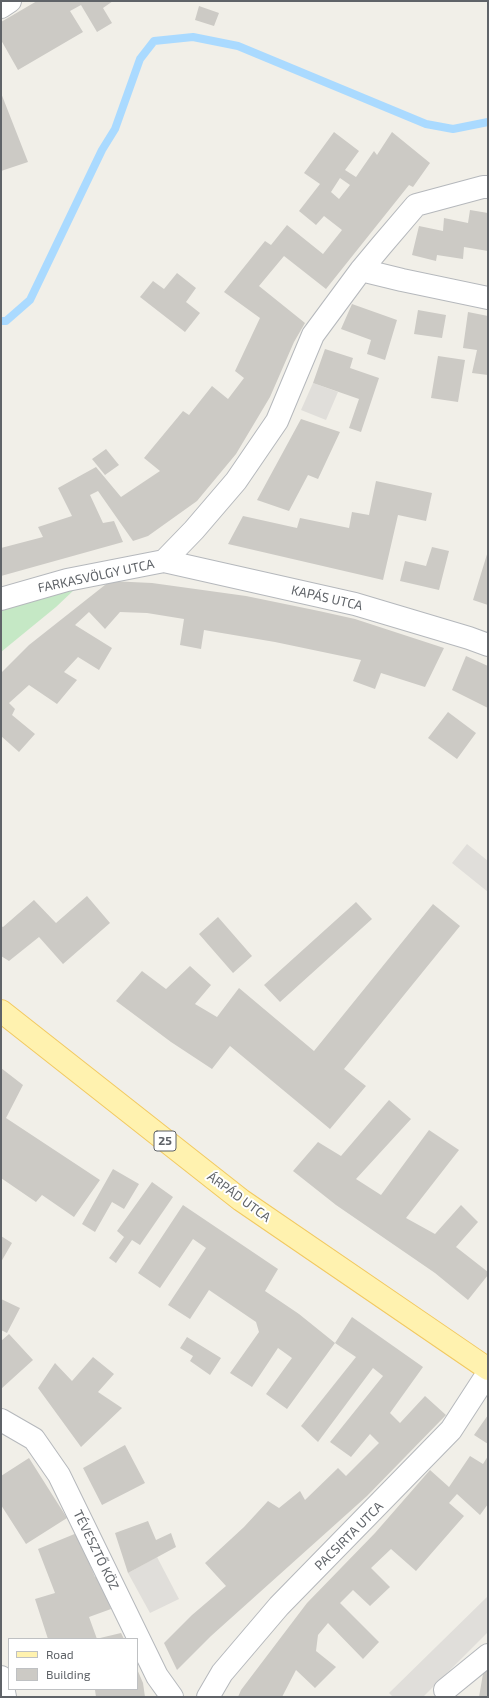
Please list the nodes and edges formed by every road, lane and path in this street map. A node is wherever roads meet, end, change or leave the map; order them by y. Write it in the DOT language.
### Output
graph roads {
  1 [pos="10,1"];
  2 [pos="1,7"];
  3 [pos="488,187"];
  4 [pos="361,270"];
  5 [pos="488,298"];
  6 [pos="164,561"];
  7 [pos="1,599"];
  8 [pos="488,645"];
  9 [pos="1,1011"];
  10 [pos="488,1369"];
  11 [pos="488,1374"];
  12 [pos="1,1420"];
  13 [pos="488,1655"];
  14 [pos="1,1676"];
  15 [pos="445,1690"];
  16 [pos="5,1697"];
  17 [pos="172,1697"];
  18 [pos="208,1697"];
  1 -- 2 [label="street"];
  3 -- 4 [label="street, FARKASVÖLGY UTCA"];
  4 -- 5 [label="street"];
  4 -- 6 [label="street, FARKASVÖLGY UTCA"];
  6 -- 7 [label="street, FARKASVÖLGY UTCA"];
  6 -- 8 [label="street, KAPÁS UTCA"];
  9 -- 10 [label="main road, ÁRPÁD UTCA / 25"];
  11 -- 18 [label="street, PACSIRTA UTCA"];
  12 -- 17 [label="street, TÉVESZTŐ KÖZ"];
  13 -- 15 [label="street"];
  14 -- 16 [label="street"];
}
